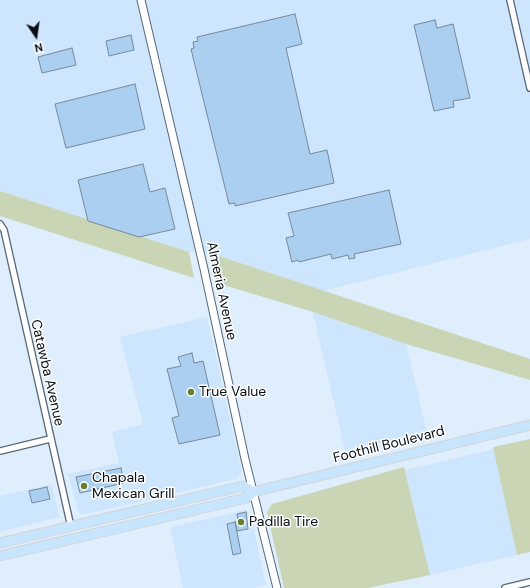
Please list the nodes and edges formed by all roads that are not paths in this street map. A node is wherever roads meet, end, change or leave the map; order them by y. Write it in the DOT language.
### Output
graph roads {
  1 [pos="141,0"];
  2 [pos="510,0"];
  3 [pos="530,88"];
  4 [pos="0,224"];
  5 [pos="530,425"];
  6 [pos="50,439"];
  7 [pos="0,451"];
  8 [pos="254,492"];
  9 [pos="71,527"];
  10 [pos="0,544"];
  11 [pos="0,556"];
  12 [pos="530,582"];
  13 [pos="277,588"];
  14 [pos="505,588"];
  1 -- 8 [label="street, Almeria Avenue"];
  2 -- 3 [label="street"];
  4 -- 6 [label="street, Catawba Avenue"];
  5 -- 8 [label="main road, Foothill Boulevard"];
  6 -- 7 [label="street"];
  6 -- 9 [label="street, Catawba Avenue"];
  8 -- 9 [label="main road, Foothill Boulevard"];
  8 -- 11 [label="main road, Foothill Boulevard"];
  8 -- 13 [label="street, Almeria Avenue"];
  9 -- 10 [label="main road, Foothill Boulevard"];
  12 -- 14 [label="street"];
}
